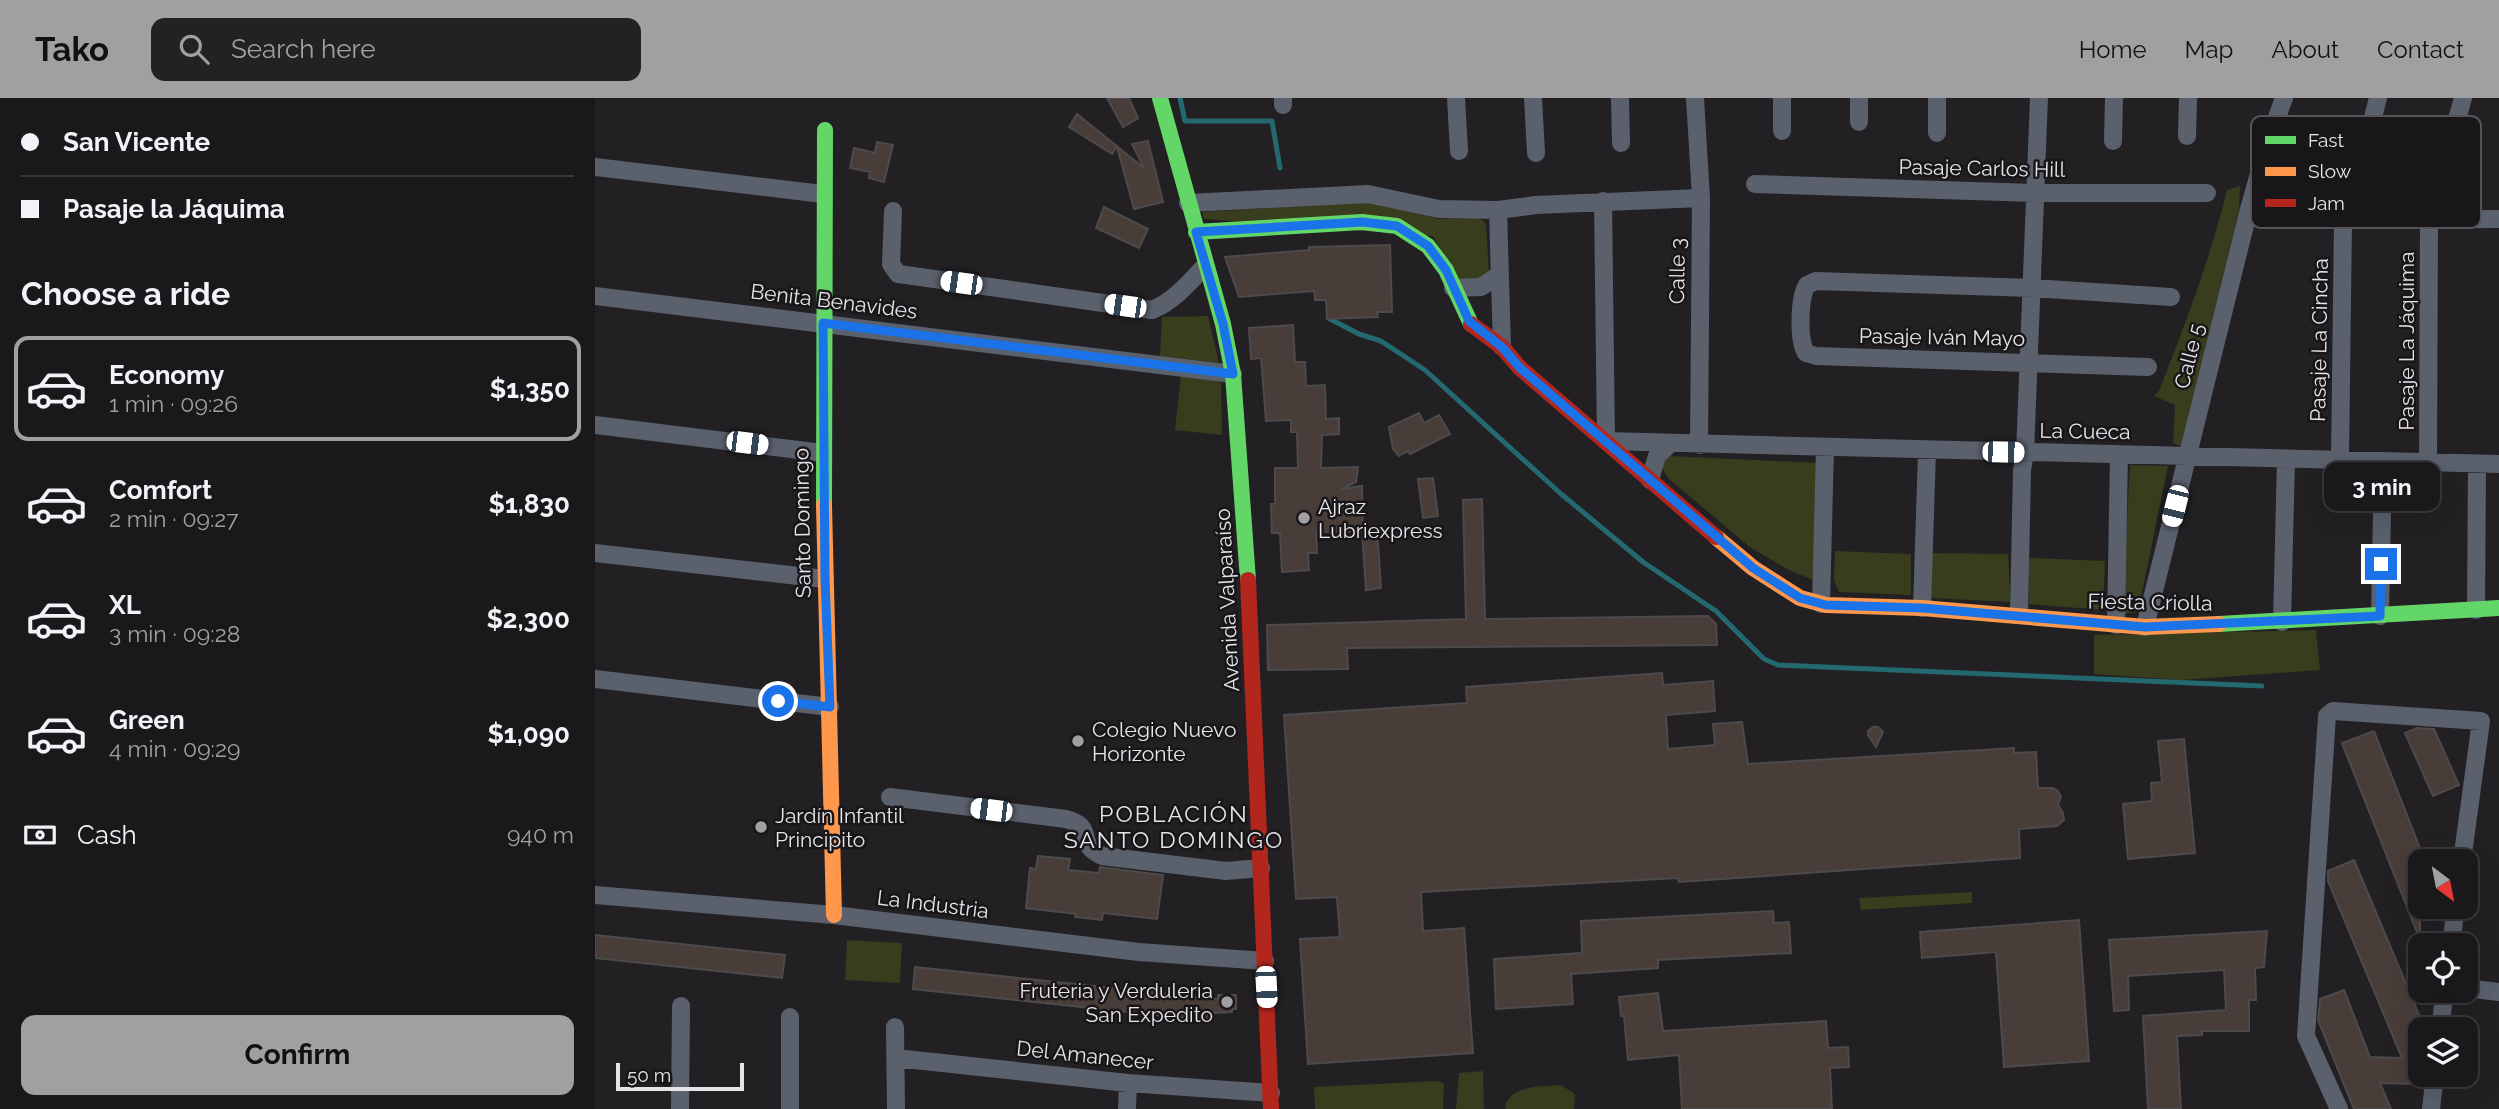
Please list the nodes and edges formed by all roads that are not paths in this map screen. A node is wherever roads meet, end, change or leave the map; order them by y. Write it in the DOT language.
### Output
graph roads {
  1 [pos="1160,98"];
  2 [pos="1456,98"];
  3 [pos="1533,98"];
  4 [pos="1620,98"];
  5 [pos="1695,98"];
  6 [pos="1782,98"];
  7 [pos="1860,98"];
  8 [pos="1937,98"];
  9 [pos="2039,98"];
  10 [pos="2114,98"];
  11 [pos="2188,98"];
  12 [pos="2284,98"];
  13 [pos="2378,98"];
  14 [pos="2463,98"];
  15 [pos="2277,116"];
  16 [pos="2373,116"];
  17 [pos="2458,116"];
  18 [pos="1859,122"];
  19 [pos="825,130"];
  20 [pos="1781,131"];
  21 [pos="1937,133"];
  22 [pos="2187,136"];
  23 [pos="2113,141"];
  24 [pos="1621,143"];
  25 [pos="1459,151"];
  26 [pos="1536,153"];
  27 [pos="595,167"];
  28 [pos="1755,184"];
  29 [pos="2036,192"];
  30 [pos="2207,193"];
  31 [pos="823,194"];
  32 [pos="1701,198"];
  33 [pos="1603,201"];
  34 [pos="2251,202"];
  35 [pos="1188,203"];
  36 [pos="1498,210"];
  37 [pos="893,211"];
  38 [pos="2248,213"];
  39 [pos="2251,213"];
  40 [pos="2481,219"];
  41 [pos="2499,219"];
  42 [pos="2343,228"];
  43 [pos="2429,228"];
  44 [pos="1196,232"];
  45 [pos="1205,266"];
  46 [pos="1499,275"];
  47 [pos="1453,288"];
  48 [pos="2032,288"];
  49 [pos="595,296"];
  50 [pos="2171,297"];
  51 [pos="823,323"];
  52 [pos="1502,347"];
  53 [pos="2029,361"];
  54 [pos="2148,367"];
  55 [pos="1233,374"];
  56 [pos="595,425"];
  57 [pos="1607,441"];
  58 [pos="1670,444"];
  59 [pos="1699,444"];
  60 [pos="1825,448"];
  61 [pos="1927,451"];
  62 [pos="823,453"];
  63 [pos="2025,453"];
  64 [pos="2119,455"];
  65 [pos="2187,456"];
  66 [pos="2286,459"];
  67 [pos="2340,460"];
  68 [pos="2383,461"];
  69 [pos="2428,462"];
  70 [pos="2477,464"];
  71 [pos="2499,464"];
  72 [pos="1650,480"];
  73 [pos="595,553"];
  74 [pos="825,579"];
  75 [pos="1821,604"];
  76 [pos="1922,608"];
  77 [pos="2499,608"];
  78 [pos="2476,610"];
  79 [pos="2019,615"];
  80 [pos="2380,616"];
  81 [pos="2283,622"];
  82 [pos="2116,625"];
  83 [pos="2145,627"];
  84 [pos="595,679"];
  85 [pos="830,707"];
  86 [pos="890,797"];
  87 [pos="2464,849"];
  88 [pos="1261,868"];
  89 [pos="595,895"];
  90 [pos="834,915"];
  91 [pos="1265,961"];
  92 [pos="2478,989"];
  93 [pos="2499,992"];
  94 [pos="681,1006"];
  95 [pos="790,1017"];
  96 [pos="895,1027"];
  97 [pos="896,1058"];
  98 [pos="1128,1083"];
  99 [pos="2434,1087"];
  100 [pos="1271,1101"];
  101 [pos="680,1109"];
  102 [pos="790,1109"];
  103 [pos="896,1109"];
  104 [pos="1128,1109"];
  105 [pos="2339,1109"];
  106 [pos="2431,1109"];
  1 -- 35 [label="street, Avenida Valparaíso"];
  2 -- 25 [label="street"];
  3 -- 26 [label="street"];
  4 -- 24 [label="street"];
  5 -- 32 [label="street, Calle 3"];
  6 -- 20 [label="street"];
  7 -- 18 [label="street"];
  8 -- 21 [label="street"];
  9 -- 29 [label="street"];
  10 -- 23 [label="street"];
  11 -- 22 [label="street"];
  12 -- 15 [label="street, Calle 5"];
  13 -- 16 [label="street"];
  14 -- 17 [label="street"];
  19 -- 31 [label="street, Santo Domingo"];
  27 -- 31 [label="street"];
  28 -- 29 [label="street, Pasaje Carlos Hill"];
  29 -- 30 [label="street, Pasaje Carlos Hill"];
  29 -- 48 [label="street"];
  31 -- 51 [label="street, Santo Domingo"];
  32 -- 33 [label="street"];
  32 -- 59 [label="street, Calle 3"];
  33 -- 36 [label="street"];
  33 -- 57 [label="street"];
  34 -- 38 [label="street, Calle 5"];
  35 -- 36 [label="street"];
  35 -- 44 [label="street, Avenida Valparaíso"];
  36 -- 46 [label="street"];
  37 -- 45 [label="street"];
  38 -- 39 [label="street"];
  38 -- 65 [label="street, Calle 5"];
  40 -- 41 [label="street"];
  42 -- 67 [label="street, Pasaje La Cincha"];
  43 -- 69 [label="street, Pasaje La Jáquima"];
  44 -- 45 [label="street, Avenida Valparaíso"];
  44 -- 47 [label="street, Fiesta Criolla"];
  45 -- 55 [label="street, Avenida Valparaíso"];
  46 -- 47 [label="street"];
  46 -- 52 [label="street"];
  47 -- 52 [label="street, Fiesta Criolla"];
  48 -- 50 [label="street"];
  48 -- 53 [label="street"];
  48 -- 53 [label="street, Pasaje Iván Mayo"];
  49 -- 51 [label="street, Benita Benavides"];
  51 -- 55 [label="street, Benita Benavides"];
  51 -- 62 [label="street, Santo Domingo"];
  52 -- 57 [label="street, Fiesta Criolla"];
  53 -- 54 [label="street, Pasaje Iván Mayo"];
  53 -- 63 [label="street"];
  55 -- 88 [label="street, Avenida Valparaíso"];
  56 -- 62 [label="street"];
  57 -- 58 [label="street, La Cueca"];
  57 -- 72 [label="street, Fiesta Criolla"];
  58 -- 59 [label="street, La Cueca"];
  58 -- 72 [label="street"];
  59 -- 60 [label="street, La Cueca"];
  60 -- 61 [label="street, La Cueca"];
  60 -- 75 [label="street"];
  61 -- 63 [label="street, La Cueca"];
  61 -- 76 [label="street"];
  62 -- 74 [label="street, Santo Domingo"];
  63 -- 64 [label="street, La Cueca"];
  63 -- 79 [label="street"];
  64 -- 65 [label="street, La Cueca"];
  64 -- 82 [label="street"];
  65 -- 66 [label="street, La Cueca"];
  65 -- 83 [label="street, Calle 5"];
  66 -- 67 [label="street, La Cueca"];
  66 -- 81 [label="street"];
  67 -- 68 [label="street, La Cueca"];
  68 -- 69 [label="street, La Cueca"];
  68 -- 80 [label="street"];
  69 -- 70 [label="street, La Cueca"];
  70 -- 71 [label="street, La Cueca"];
  70 -- 78 [label="street"];
  72 -- 75 [label="street, Fiesta Criolla"];
  73 -- 74 [label="street"];
  74 -- 85 [label="street, Santo Domingo"];
  75 -- 76 [label="street, Fiesta Criolla"];
  76 -- 79 [label="street, Fiesta Criolla"];
  77 -- 78 [label="street, Fiesta Criolla"];
  78 -- 80 [label="street, Fiesta Criolla"];
  79 -- 82 [label="street, Fiesta Criolla"];
  80 -- 81 [label="street, Fiesta Criolla"];
  81 -- 83 [label="street, Fiesta Criolla"];
  82 -- 83 [label="street, Fiesta Criolla"];
  84 -- 85 [label="street"];
  85 -- 90 [label="street, Santo Domingo"];
  86 -- 88 [label="street"];
  87 -- 105 [label="street"];
  88 -- 91 [label="street, Avenida Valparaíso"];
  89 -- 90 [label="street, La Industria"];
  90 -- 91 [label="street, La Industria"];
  91 -- 100 [label="street, Avenida Valparaíso"];
  92 -- 93 [label="street"];
  94 -- 101 [label="street"];
  95 -- 102 [label="street"];
  96 -- 97 [label="street"];
  97 -- 98 [label="street, Del Amanecer"];
  97 -- 103 [label="street"];
  98 -- 100 [label="street, Del Amanecer"];
  98 -- 104 [label="street"];
  99 -- 106 [label="street"];
}
